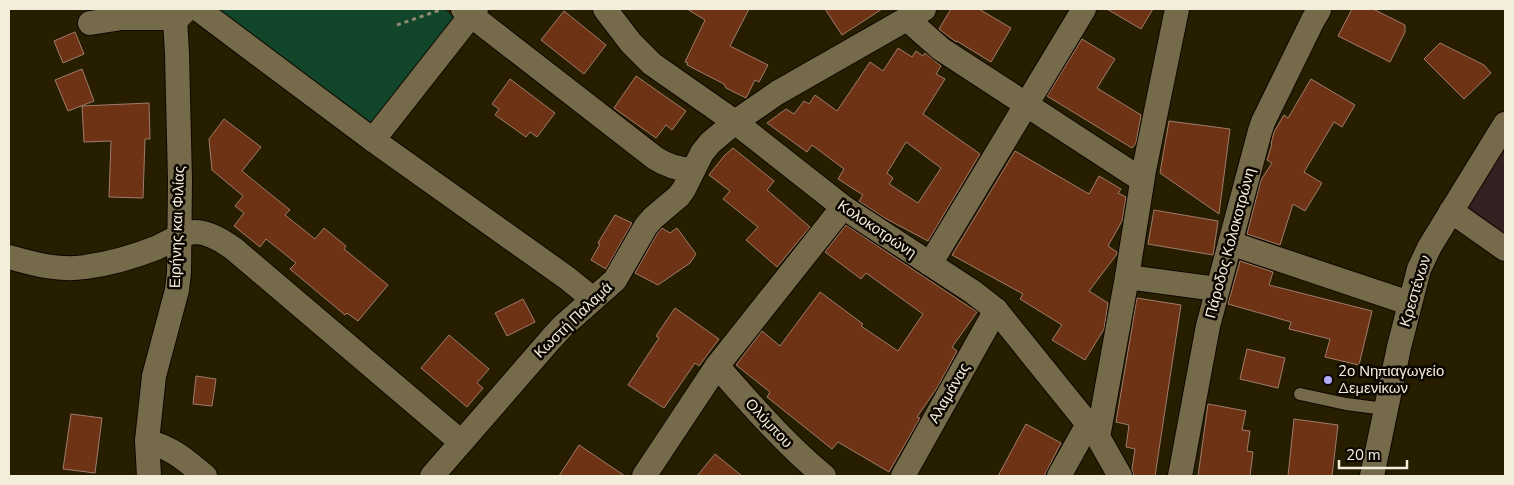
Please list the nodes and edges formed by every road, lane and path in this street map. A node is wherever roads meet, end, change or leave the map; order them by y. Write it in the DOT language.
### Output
graph roads {
  1 [pos="605,9"];
  2 [pos="1084,9"];
  3 [pos="1177,9"];
  4 [pos="463,10"];
  5 [pos="182,11"];
  6 [pos="916,14"];
  7 [pos="1315,14"];
  8 [pos="90,23"];
  9 [pos="397,25"];
  10 [pos="1026,105"];
  11 [pos="736,122"];
  12 [pos="1505,124"];
  13 [pos="373,140"];
  14 [pos="692,170"];
  15 [pos="1142,180"];
  16 [pos="843,207"];
  17 [pos="1451,211"];
  18 [pos="180,236"];
  19 [pos="1230,244"];
  20 [pos="1505,249"];
  21 [pos="9,257"];
  22 [pos="930,264"];
  23 [pos="1127,277"];
  24 [pos="1217,289"];
  25 [pos="593,299"];
  26 [pos="1409,303"];
  27 [pos="996,310"];
  28 [pos="717,366"];
  29 [pos="1300,394"];
  30 [pos="1385,409"];
  31 [pos="1093,430"];
  32 [pos="147,441"];
  33 [pos="462,442"];
  34 [pos="149,476"];
  35 [pos="205,476"];
  36 [pos="432,476"];
  37 [pos="644,476"];
  38 [pos="824,476"];
  39 [pos="903,476"];
  40 [pos="1059,476"];
  41 [pos="1120,476"];
  42 [pos="1180,476"];
  43 [pos="1372,476"];
  1 -- 11 [label="street, Κολοκοτρώνη"];
  2 -- 10 [label="street"];
  3 -- 15 [label="street"];
  4 -- 9 [label="path"];
  4 -- 13 [label="street"];
  4 -- 14 [label="street"];
  5 -- 8 [label="street"];
  5 -- 13 [label="street"];
  5 -- 18 [label="street, Ειρήνης και Φιλίας"];
  6 -- 10 [label="street"];
  6 -- 11 [label="street, Κωστή Παλαμά"];
  7 -- 19 [label="street, Πάροδος Κολοκοτρώνη"];
  10 -- 15 [label="street"];
  10 -- 22 [label="street"];
  11 -- 14 [label="street, Κωστή Παλαμά"];
  11 -- 16 [label="street, Κολοκοτρώνη"];
  12 -- 17 [label="street, Κρεστένων"];
  13 -- 25 [label="street"];
  14 -- 25 [label="street, Κωστή Παλαμά"];
  15 -- 23 [label="street"];
  16 -- 22 [label="street, Κολοκοτρώνη"];
  16 -- 28 [label="street"];
  17 -- 20 [label="street"];
  17 -- 26 [label="street, Κρεστένων"];
  18 -- 21 [label="street"];
  18 -- 32 [label="street, Ειρήνης και Φιλίας"];
  18 -- 33 [label="street"];
  19 -- 24 [label="street, Πάροδος Κολοκοτρώνη"];
  19 -- 26 [label="street"];
  22 -- 27 [label="street, Κολοκοτρώνη"];
  23 -- 24 [label="street"];
  23 -- 31 [label="street"];
  24 -- 42 [label="street, Πάροδος Κολοκοτρώνη"];
  25 -- 33 [label="street, Κωστή Παλαμά"];
  26 -- 30 [label="street, Κρεστένων"];
  27 -- 31 [label="street, Κολοκοτρώνη"];
  27 -- 39 [label="street, Αλαμάνας"];
  28 -- 37 [label="street"];
  28 -- 38 [label="street, Ολύμπου"];
  29 -- 30 [label="lane"];
  30 -- 43 [label="street, Κρεστένων"];
  31 -- 40 [label="street"];
  31 -- 41 [label="street, Κολοκοτρώνη"];
  32 -- 34 [label="street, Ειρήνης και Φιλίας"];
  32 -- 35 [label="street"];
  33 -- 36 [label="street, Κωστή Παλαμά"];
}
